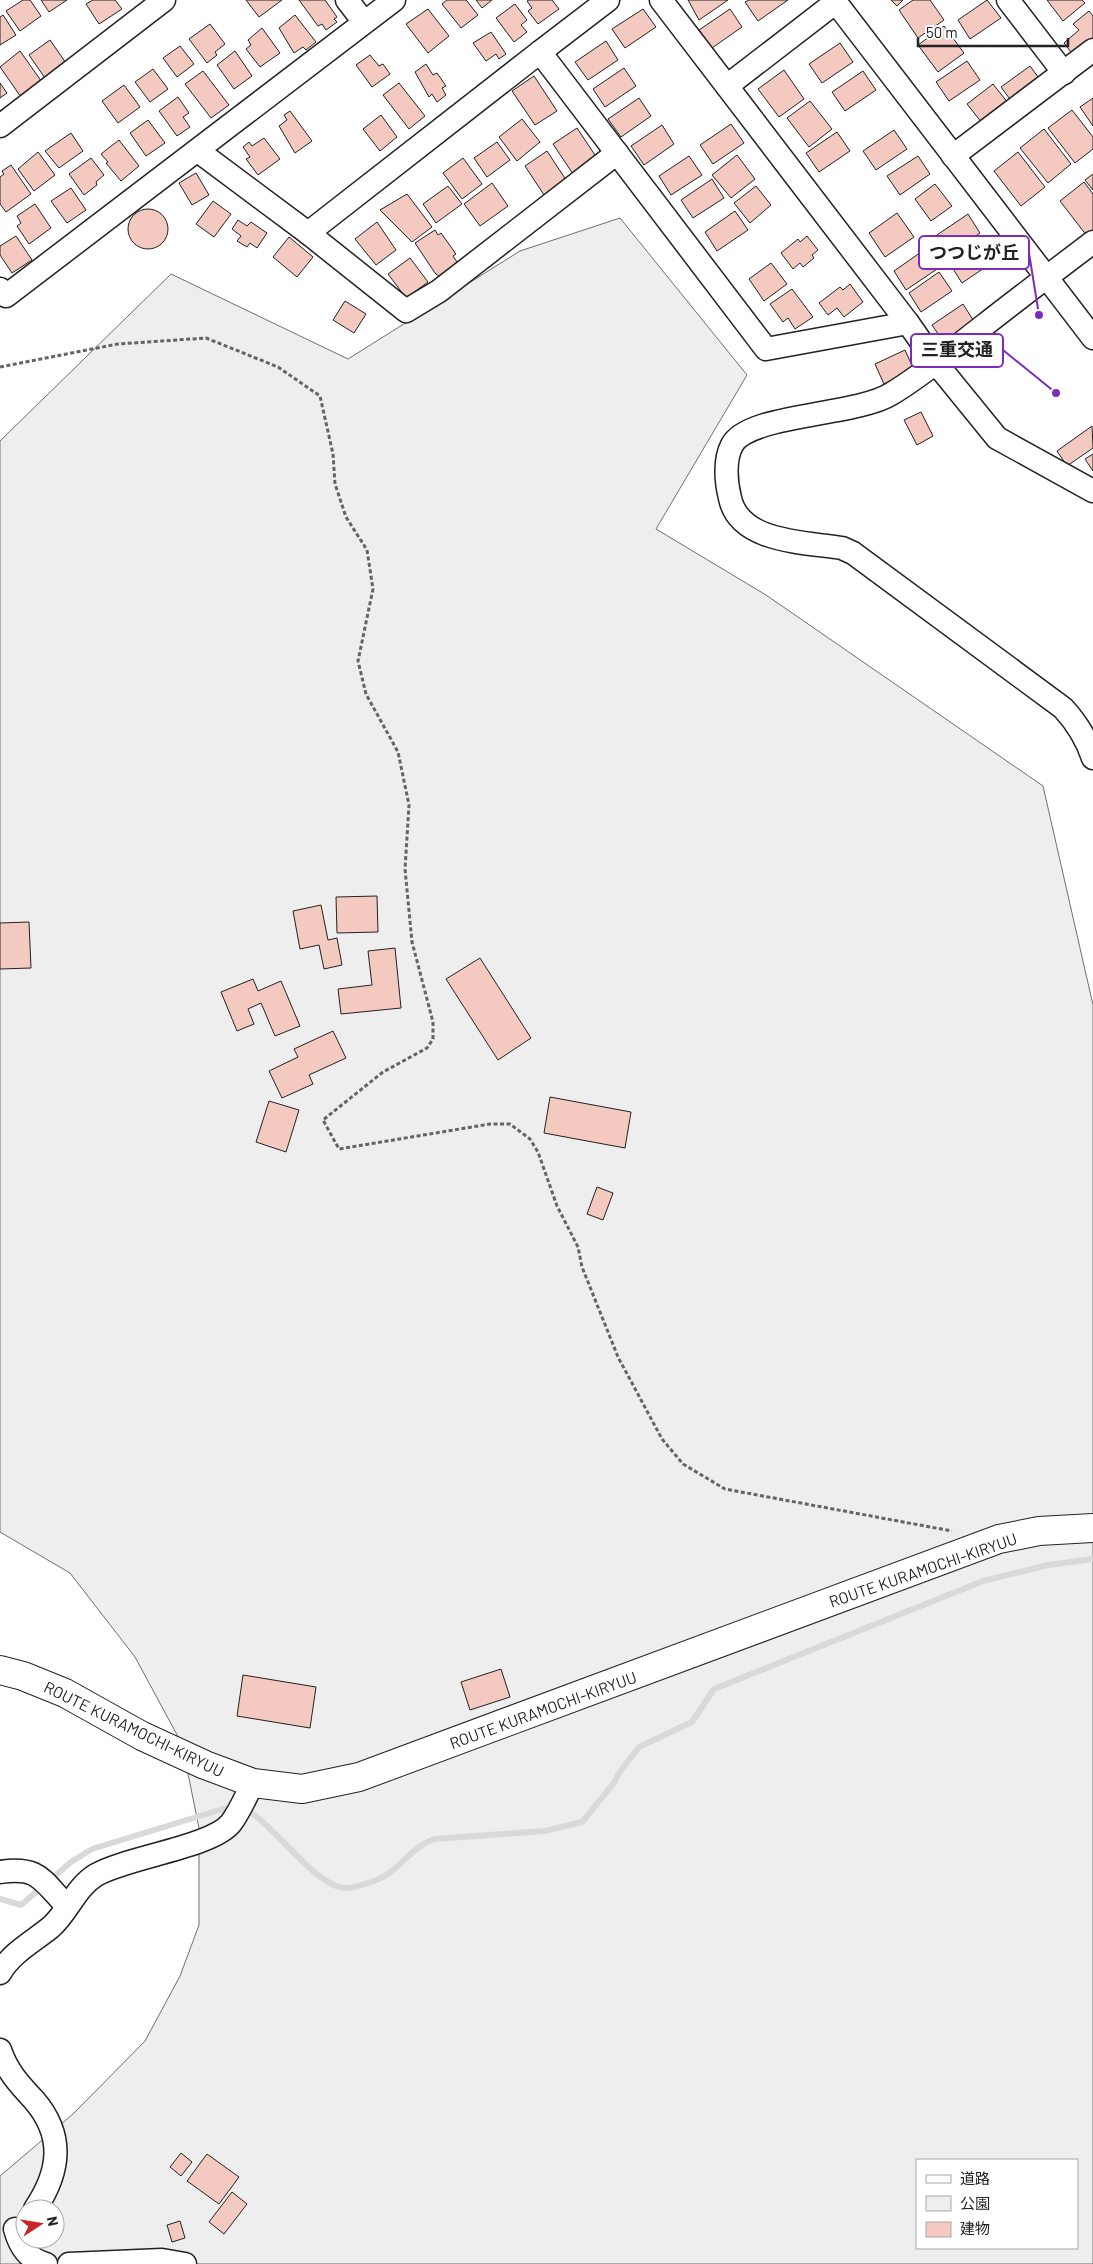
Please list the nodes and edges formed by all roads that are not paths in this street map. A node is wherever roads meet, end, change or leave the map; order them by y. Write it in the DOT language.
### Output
graph roads {
  1 [pos="347,0"];
  2 [pos="394,0"];
  3 [pos="608,0"];
  4 [pos="661,0"];
  5 [pos="1008,0"];
  6 [pos="835,1"];
  7 [pos="150,4"];
  8 [pos="364,22"];
  9 [pos="1093,50"];
  10 [pos="540,52"];
  11 [pos="1064,73"];
  12 [pos="727,86"];
  13 [pos="0,126"];
  14 [pos="198,151"];
  15 [pos="617,153"];
  16 [pos="953,156"];
  17 [pos="308,233"];
  18 [pos="1093,242"];
  19 [pos="1047,276"];
  20 [pos="0,289"];
  21 [pos="908,323"];
  22 [pos="1093,338"];
  23 [pos="936,363"];
  24 [pos="1093,491"];
  25 [pos="1093,758"];
  26 [pos="1093,1528"];
  27 [pos="0,1670"];
  28 [pos="250,1789"];
  29 [pos="0,1872"];
  30 [pos="62,1901"];
  31 [pos="0,1973"];
  32 [pos="0,2050"];
  33 [pos="41,2199"];
  34 [pos="13,2227"];
  35 [pos="46,2264"];
  36 [pos="69,2264"];
  37 [pos="185,2264"];
  1 -- 8 [label="street"];
  2 -- 8 [label="street"];
  3 -- 10 [label="street"];
  4 -- 12 [label="street"];
  5 -- 11 [label="street"];
  6 -- 12 [label="street"];
  6 -- 16 [label="street"];
  7 -- 13 [label="street"];
  8 -- 14 [label="street"];
  9 -- 11 [label="street"];
  10 -- 15 [label="street"];
  10 -- 17 [label="street"];
  11 -- 16 [label="street"];
  12 -- 21 [label="street"];
  14 -- 17 [label="street"];
  14 -- 20 [label="street"];
  15 -- 17 [label="street"];
  15 -- 21 [label="street"];
  16 -- 19 [label="street"];
  18 -- 19 [label="street"];
  19 -- 22 [label="street"];
  19 -- 23 [label="street"];
  21 -- 23 [label="street"];
  23 -- 24 [label="street"];
  23 -- 25 [label="street"];
  26 -- 28 [label="main road, ROUTE KURAMOCHI-KIRYUU"];
  27 -- 28 [label="main road, ROUTE KURAMOCHI-KIRYUU"];
  28 -- 30 [label="street"];
  29 -- 30 [label="street"];
  30 -- 31 [label="street"];
  32 -- 33 [label="street"];
  34 -- 35 [label="street"];
  36 -- 37 [label="street"];
}
